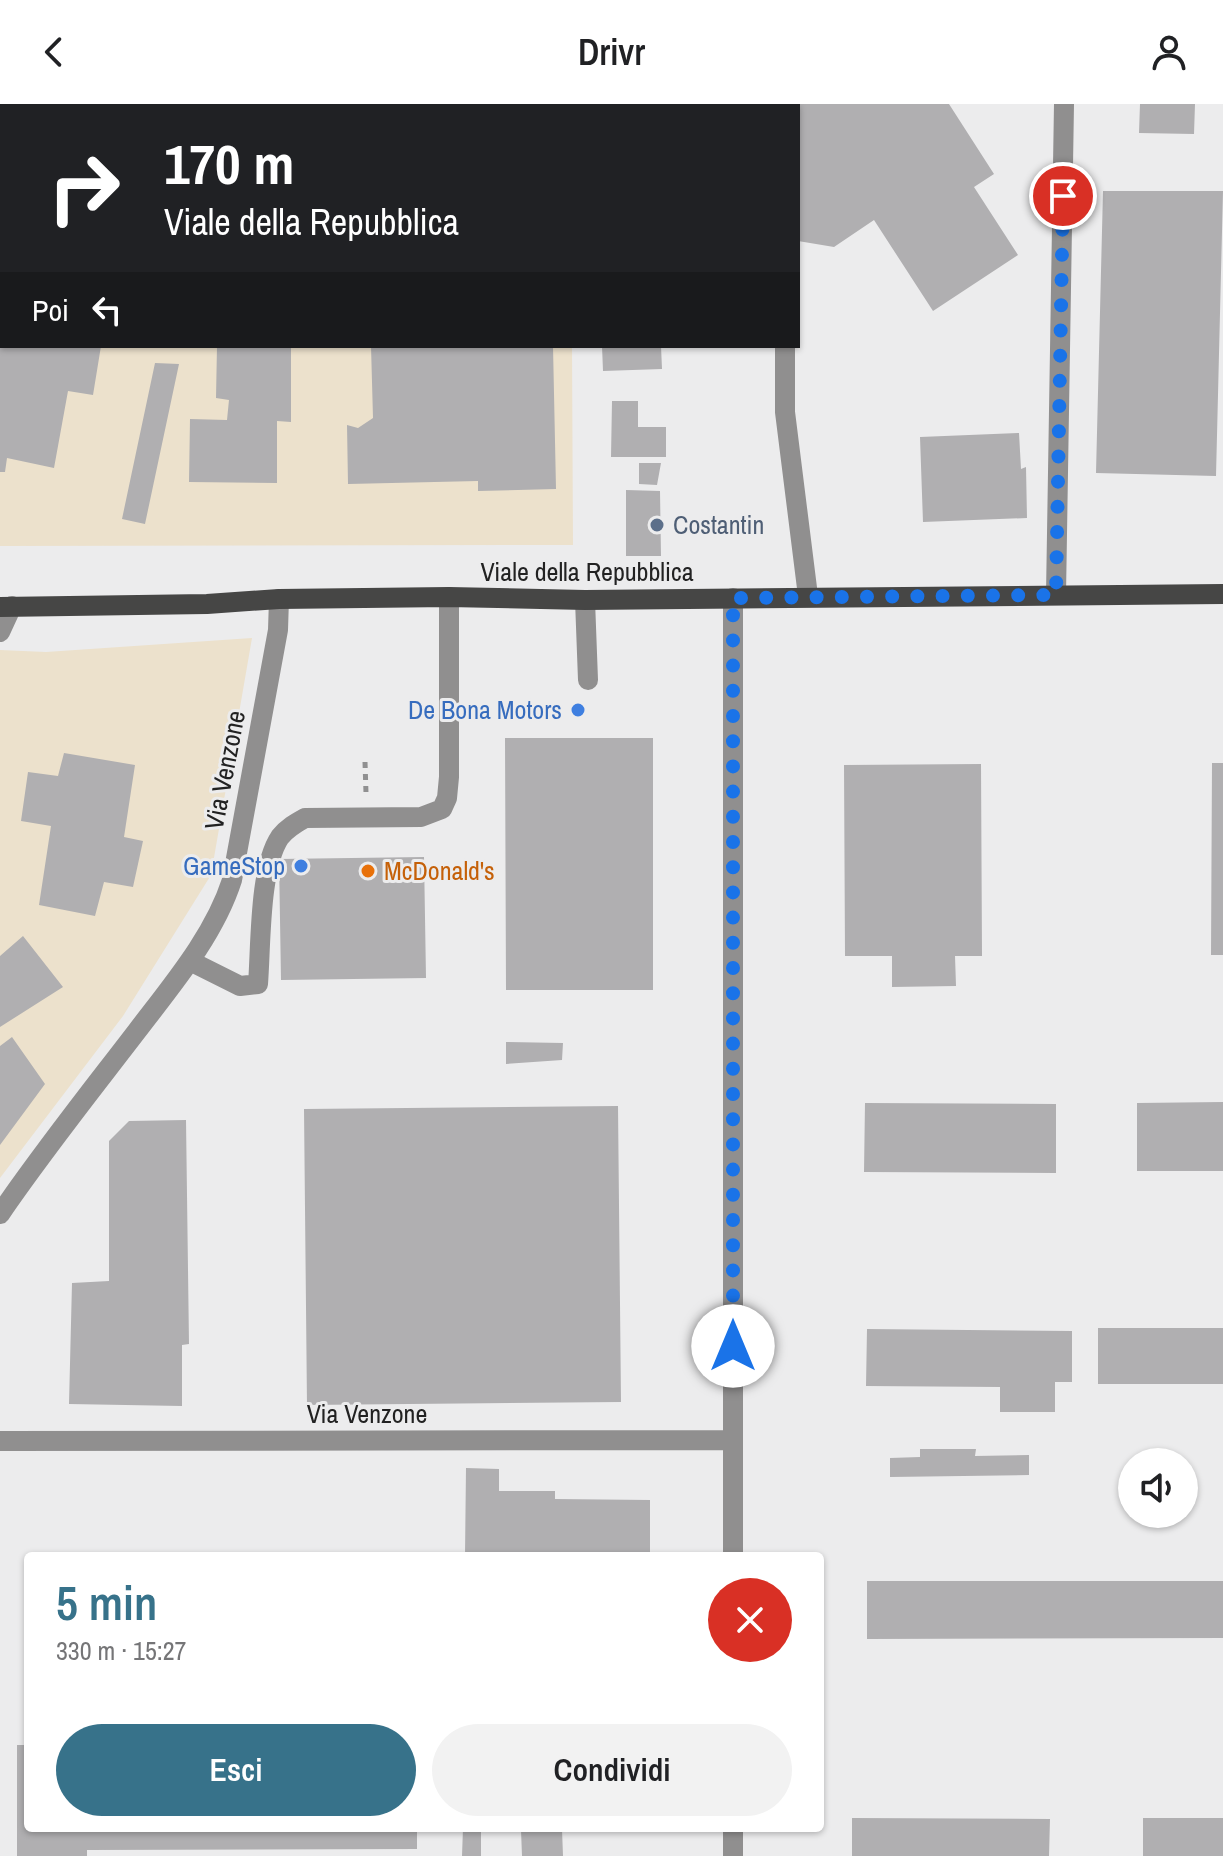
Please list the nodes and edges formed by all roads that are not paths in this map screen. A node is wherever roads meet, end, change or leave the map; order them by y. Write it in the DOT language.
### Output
graph roads {
  1 [pos="1064,104"];
  2 [pos="785,348"];
  3 [pos="1223,594"];
  4 [pos="1056,595"];
  5 [pos="808,596"];
  6 [pos="449,597"];
  7 [pos="733,598"];
  8 [pos="279,599"];
  9 [pos="585,600"];
  10 [pos="6,606"];
  11 [pos="0,632"];
  12 [pos="588,680"];
  13 [pos="190,961"];
  14 [pos="0,1214"];
  15 [pos="733,1440"];
  16 [pos="0,1441"];
  17 [pos="733,1552"];
  18 [pos="733,1832"];
  19 [pos="733,1856"];
  1 -- 4 [label="street"];
  2 -- 5 [label="street"];
  3 -- 4 [label="main road, Viale della Repubblica"];
  4 -- 5 [label="main road, Viale della Repubblica"];
  5 -- 7 [label="main road, Viale della Repubblica"];
  6 -- 8 [label="main road, Viale della Repubblica"];
  6 -- 9 [label="main road, Viale della Repubblica"];
  6 -- 13 [label="street"];
  7 -- 9 [label="main road, Viale della Repubblica"];
  7 -- 15 [label="street"];
  8 -- 10 [label="main road, Viale della Repubblica"];
  8 -- 13 [label="street, Via Venzone"];
  9 -- 12 [label="street"];
  10 -- 11 [label="street"];
  13 -- 14 [label="street, Via Venzone"];
  15 -- 16 [label="street, Via Venzone"];
  15 -- 17 [label="street"];
  18 -- 19 [label="street"];
}
